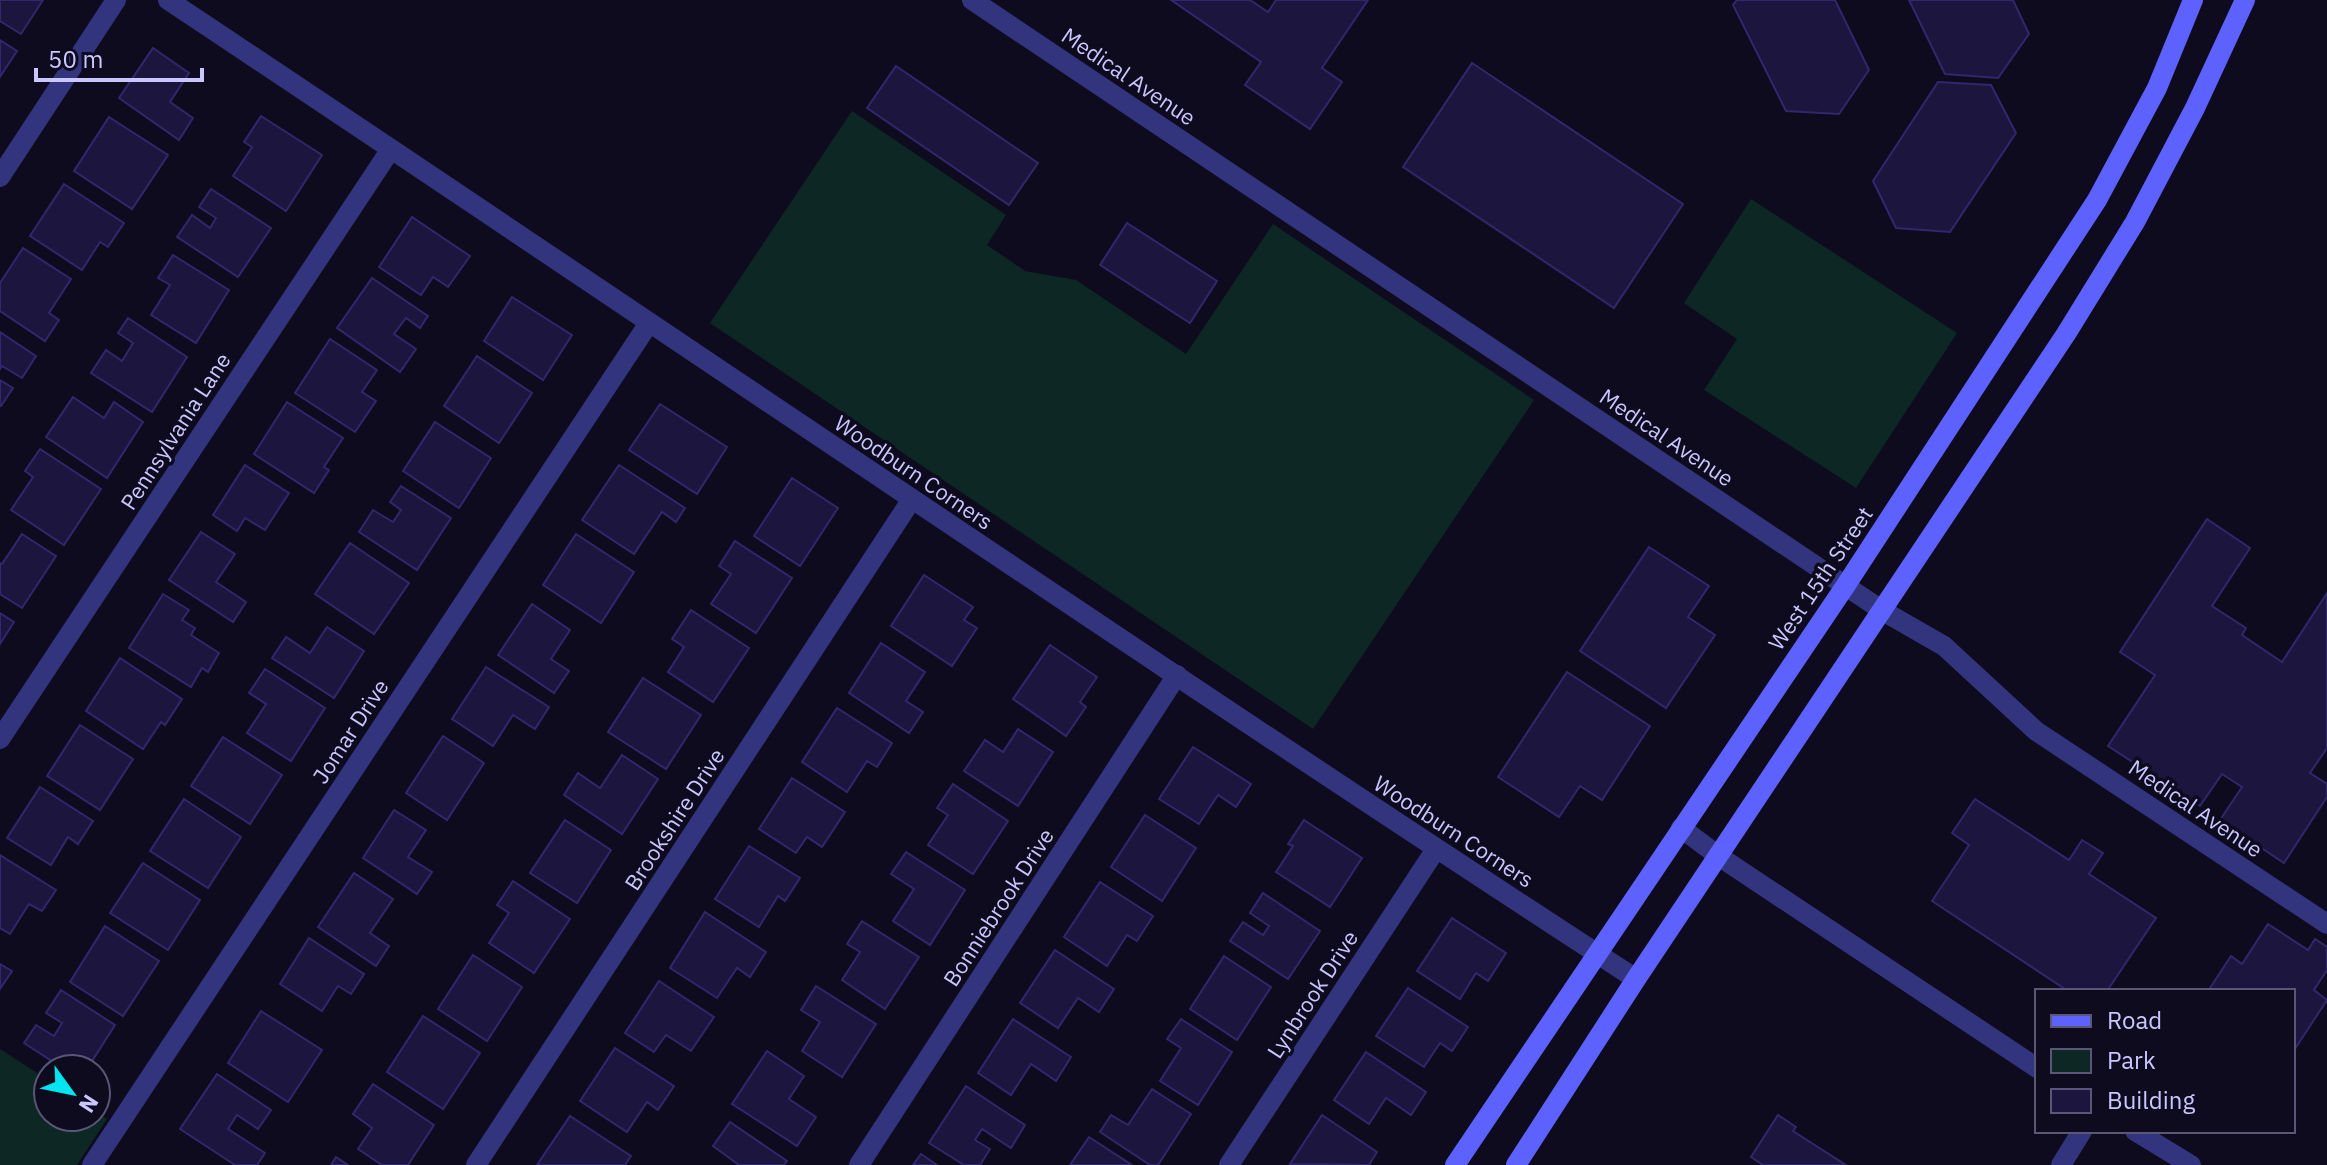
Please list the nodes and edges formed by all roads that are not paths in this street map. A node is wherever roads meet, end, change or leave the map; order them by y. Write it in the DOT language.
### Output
graph roads {
  1 [pos="116,0"];
  2 [pos="168,0"];
  3 [pos="972,0"];
  4 [pos="2193,0"];
  5 [pos="2245,0"];
  6 [pos="391,149"];
  7 [pos="0,177"];
  8 [pos="649,323"];
  9 [pos="912,499"];
  10 [pos="1846,585"];
  11 [pos="1883,611"];
  12 [pos="1177,675"];
  13 [pos="0,739"];
  14 [pos="1681,828"];
  15 [pos="1436,849"];
  16 [pos="1720,857"];
  17 [pos="2327,924"];
  18 [pos="1596,952"];
  19 [pos="1636,979"];
  20 [pos="2035,1067"];
  21 [pos="2081,1133"];
  22 [pos="2138,1133"];
  23 [pos="92,1165"];
  24 [pos="476,1165"];
  25 [pos="859,1165"];
  26 [pos="1229,1165"];
  27 [pos="1455,1165"];
  28 [pos="1516,1165"];
  29 [pos="2061,1165"];
  30 [pos="2191,1165"];
  1 -- 7 [label="street"];
  2 -- 6 [label="street, Woodburn Corners"];
  3 -- 10 [label="street, Medical Avenue"];
  4 -- 10 [label="main road, West 15th Street"];
  5 -- 11 [label="main road"];
  6 -- 8 [label="street, Woodburn Corners"];
  6 -- 13 [label="street, Pennsylvania Lane"];
  8 -- 9 [label="street, Woodburn Corners"];
  8 -- 23 [label="street, Jomar Drive"];
  9 -- 12 [label="street, Woodburn Corners"];
  9 -- 24 [label="street, Brookshire Drive"];
  10 -- 11 [label="street, Medical Avenue"];
  10 -- 14 [label="main road, West 15th Street"];
  11 -- 16 [label="main road"];
  11 -- 17 [label="street, Medical Avenue"];
  12 -- 15 [label="street, Woodburn Corners"];
  12 -- 25 [label="street, Bonniebrook Drive"];
  14 -- 16 [label="street"];
  14 -- 18 [label="main road, West 15th Street"];
  15 -- 18 [label="street, Woodburn Corners"];
  15 -- 26 [label="street, Lynbrook Drive"];
  16 -- 19 [label="main road"];
  16 -- 20 [label="street"];
  18 -- 19 [label="street, Woodburn Corners"];
  18 -- 27 [label="main road, West 15th Street"];
  19 -- 28 [label="main road"];
  21 -- 29 [label="street"];
  22 -- 30 [label="street"];
}
